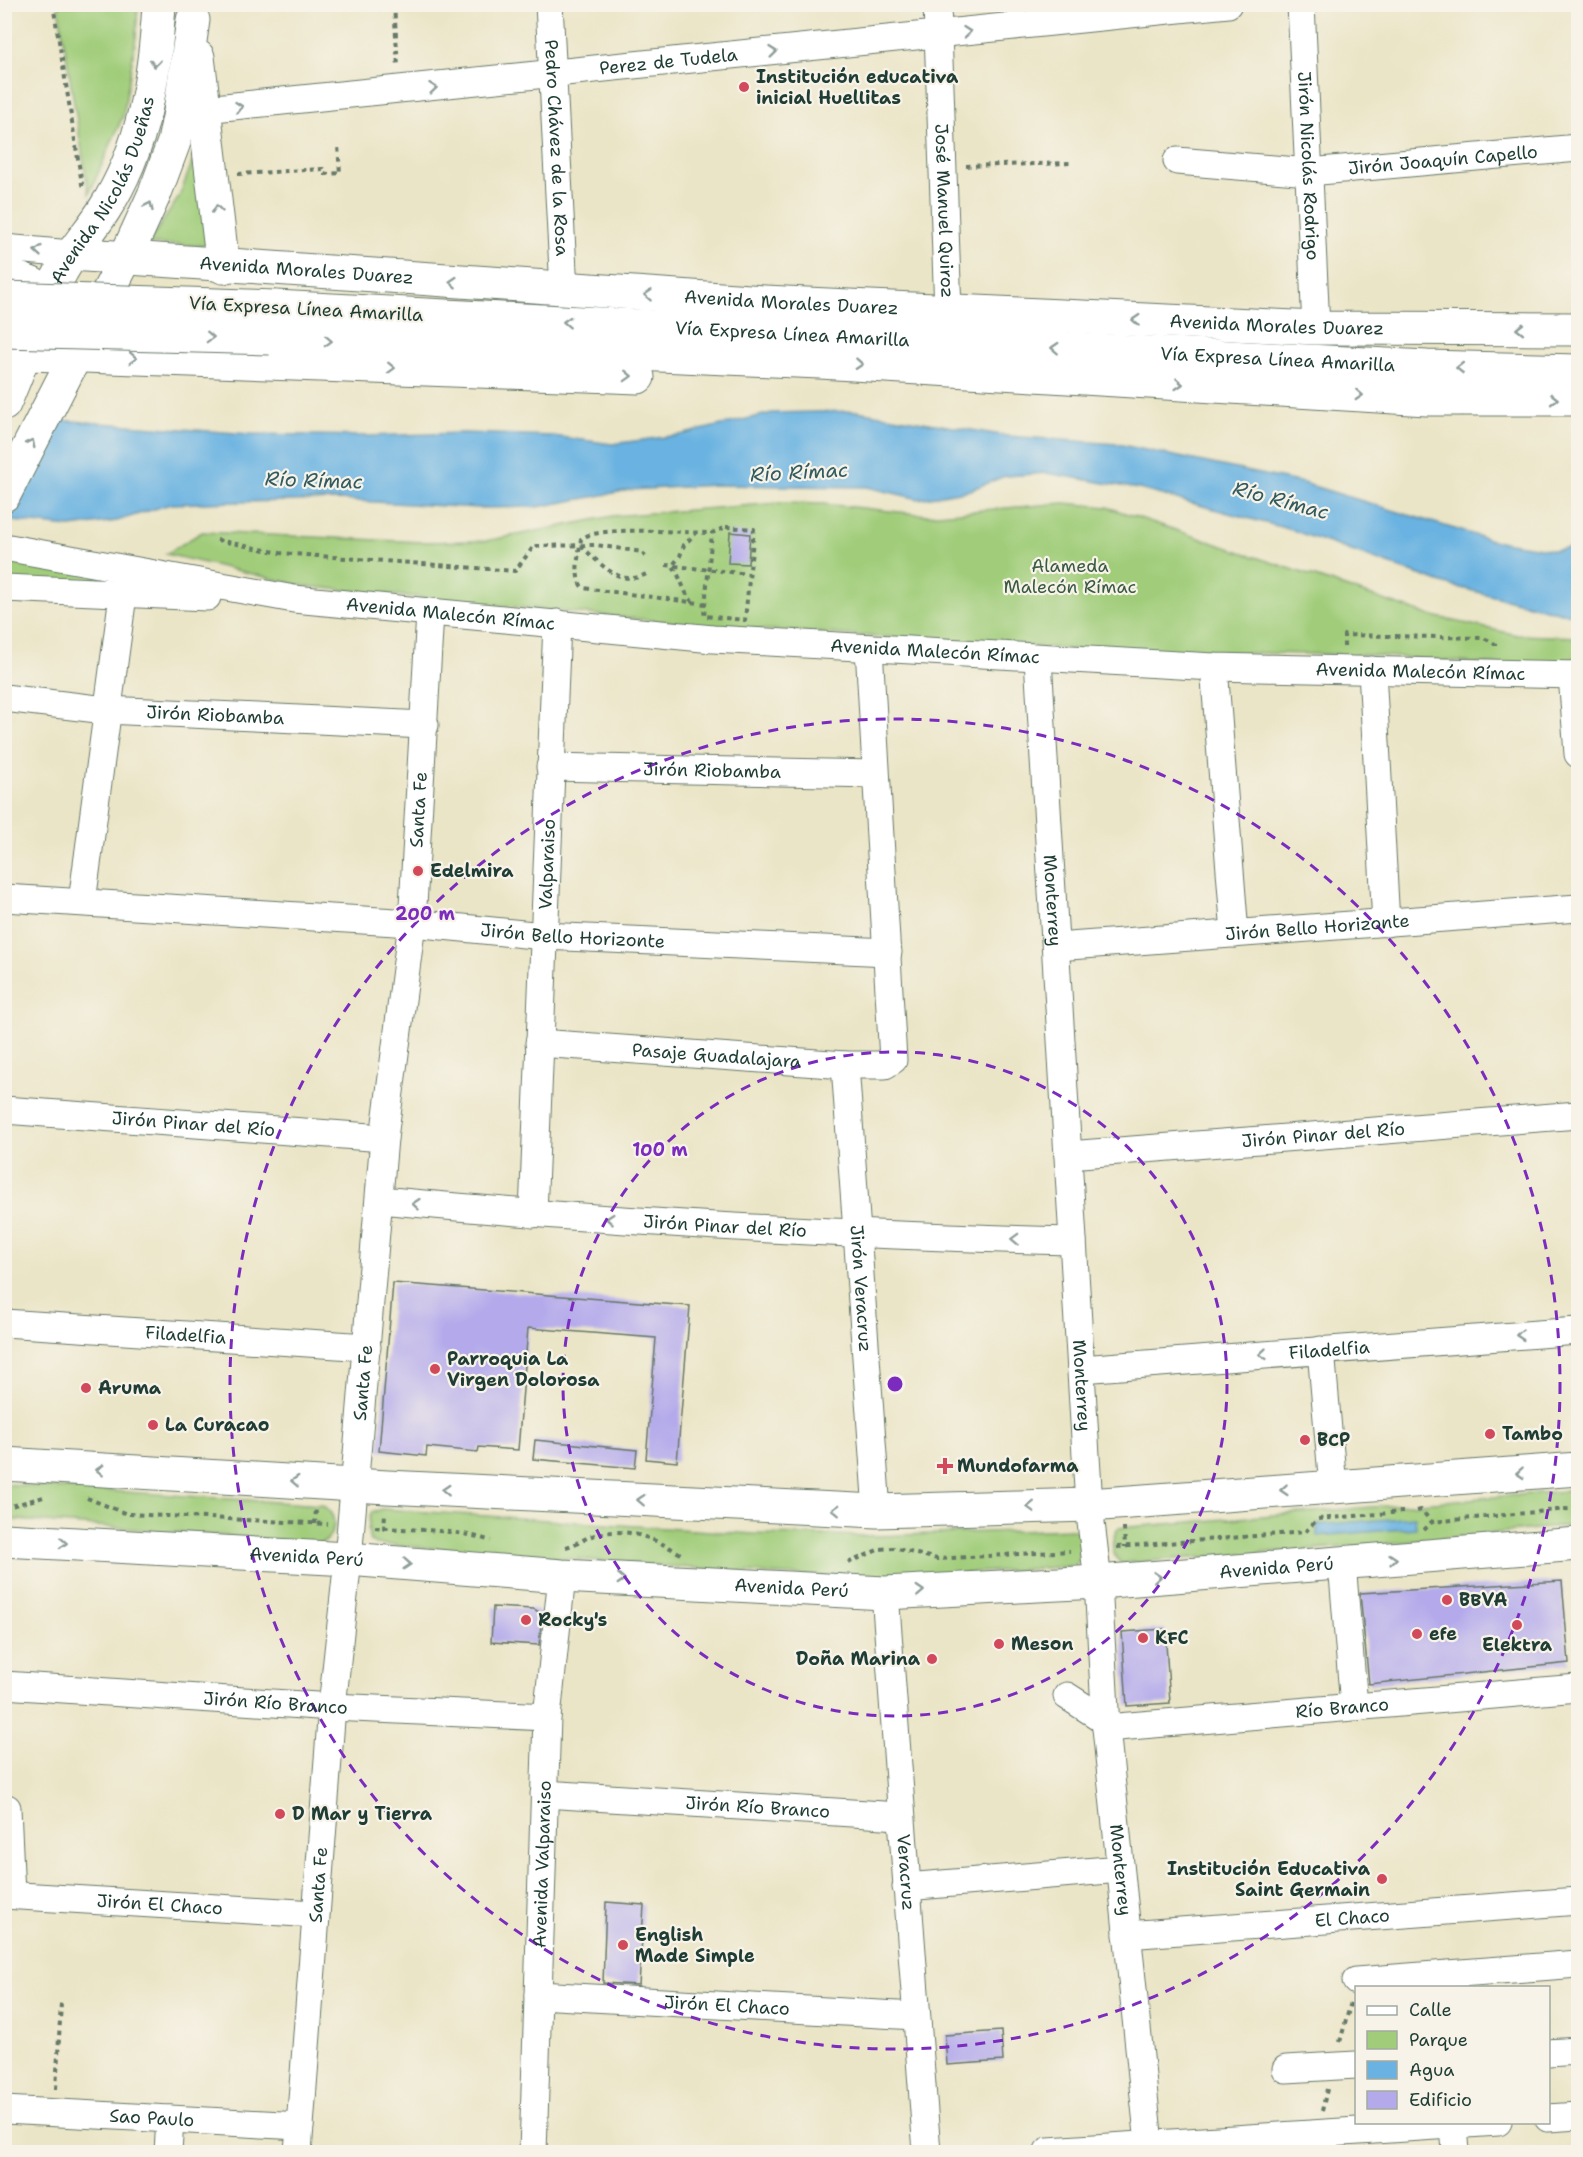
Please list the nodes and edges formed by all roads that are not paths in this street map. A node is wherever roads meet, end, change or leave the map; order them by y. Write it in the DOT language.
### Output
graph roads {
  1 [pos="159,4"];
  2 [pos="549,4"];
  3 [pos="937,4"];
  4 [pos="1227,4"];
  5 [pos="1301,4"];
  6 [pos="192,12"];
  7 [pos="938,35"];
  8 [pos="553,76"];
  9 [pos="193,111"];
  10 [pos="1578,148"];
  11 [pos="1177,161"];
  12 [pos="1309,172"];
  13 [pos="4,248"];
  14 [pos="97,250"];
  15 [pos="223,267"];
  16 [pos="4,270"];
  17 [pos="564,290"];
  18 [pos="50,293"];
  19 [pos="4,298"];
  20 [pos="948,311"];
  21 [pos="1316,328"];
  22 [pos="1578,329"];
  23 [pos="14,351"];
  24 [pos="820,362"];
  25 [pos="70,365"];
  26 [pos="1578,371"];
  27 [pos="1578,399"];
  28 [pos="4,404"];
  29 [pos="4,495"];
  30 [pos="4,547"];
  31 [pos="4,588"];
  32 [pos="123,595"];
  33 [pos="294,599"];
  34 [pos="430,613"];
  35 [pos="557,623"];
  36 [pos="869,648"];
  37 [pos="1038,658"];
  38 [pos="1214,666"];
  39 [pos="1372,670"];
  40 [pos="1575,675"];
  41 [pos="4,698"];
  42 [pos="105,710"];
  43 [pos="425,725"];
  44 [pos="1578,754"];
  45 [pos="550,767"];
  46 [pos="875,774"];
  47 [pos="4,898"];
  48 [pos="82,902"];
  49 [pos="1578,908"];
  50 [pos="412,923"];
  51 [pos="1386,923"];
  52 [pos="1235,934"];
  53 [pos="544,936"];
  54 [pos="1056,947"];
  55 [pos="888,952"];
  56 [pos="539,1043"];
  57 [pos="845,1065"];
  58 [pos="4,1110"];
  59 [pos="1578,1115"];
  60 [pos="384,1138"];
  61 [pos="1068,1155"];
  62 [pos="380,1200"];
  63 [pos="533,1215"];
  64 [pos="856,1235"];
  65 [pos="1073,1241"];
  66 [pos="4,1323"];
  67 [pos="1578,1331"];
  68 [pos="367,1347"];
  69 [pos="1321,1350"];
  70 [pos="1081,1369"];
  71 [pos="4,1464"];
  72 [pos="1578,1469"];
  73 [pos="353,1485"];
  74 [pos="1333,1487"];
  75 [pos="1089,1505"];
  76 [pos="877,1511"];
  77 [pos="4,1540"];
  78 [pos="1578,1544"];
  79 [pos="348,1559"];
  80 [pos="562,1562"];
  81 [pos="1342,1563"];
  82 [pos="1098,1582"];
  83 [pos="885,1593"];
  84 [pos="4,1685"];
  85 [pos="1578,1688"];
  86 [pos="1067,1696"];
  87 [pos="1354,1706"];
  88 [pos="332,1707"];
  89 [pos="547,1717"];
  90 [pos="1106,1724"];
  91 [pos="544,1794"];
  92 [pos="7,1808"];
  93 [pos="900,1816"];
  94 [pos="1120,1869"];
  95 [pos="906,1887"];
  96 [pos="8,1895"];
  97 [pos="1578,1901"];
  98 [pos="315,1914"];
  99 [pos="1126,1935"];
  100 [pos="1578,1964"];
  101 [pos="1356,1982"];
  102 [pos="538,1995"];
  103 [pos="916,2016"];
  104 [pos="1578,2052"];
  105 [pos="1550,2053"];
  106 [pos="1355,2065"];
  107 [pos="1286,2069"];
  108 [pos="4,2110"];
  109 [pos="1578,2116"];
  110 [pos="1550,2118"];
  111 [pos="170,2119"];
  112 [pos="1493,2124"];
  113 [pos="300,2126"];
  114 [pos="1455,2139"];
  115 [pos="1149,2145"];
  116 [pos="1048,2151"];
  117 [pos="168,2152"];
  118 [pos="298,2152"];
  119 [pos="533,2152"];
  120 [pos="927,2152"];
  1 -- 14 [label="main road, Avenida Nicolás Dueñas, one-way"];
  2 -- 8 [label="street, Pedro Chávez de la Rosa"];
  3 -- 7 [label="street, José Manuel Quiroz"];
  7 -- 4 [label="street, Perez de Tudela, one-way"];
  5 -- 12 [label="street, Jirón Nicolás Rodrigo"];
  6 -- 9 [label="main road, Avenida Nicolás Dueñas"];
  8 -- 7 [label="street, Perez de Tudela, one-way"];
  7 -- 20 [label="street, José Manuel Quiroz"];
  9 -- 8 [label="street, Perez de Tudela, one-way"];
  8 -- 17 [label="street, Pedro Chávez de la Rosa"];
  14 -- 9 [label="main road, Avenida Nicolás Dueñas, one-way"];
  15 -- 9 [label="main road, Avenida Nicolás Dueñas, one-way"];
  10 -- 12 [label="street, Jirón Joaquín Capello"];
  11 -- 12 [label="street, Jirón Joaquín Capello"];
  12 -- 21 [label="street, Jirón Nicolás Rodrigo"];
  14 -- 13 [label="street, Avenida Morales Duarez, one-way"];
  14 -- 15 [label="main road, Avenida Morales Duarez"];
  14 -- 18 [label="main road, Avenida Nicolás Dueñas"];
  14 -- 25 [label="main road, Avenida Nicolás Dueñas"];
  17 -- 15 [label="main road, Avenida Morales Duarez, one-way"];
  16 -- 18 [label="street"];
  20 -- 17 [label="main road, Avenida Morales Duarez, one-way"];
  18 -- 23 [label="main road, Avenida Nicolás Dueñas"];
  26 -- 19 [label="main road, Vía Expresa Línea Amarilla, one-way, bridge"];
  21 -- 20 [label="main road, Avenida Morales Duarez, one-way"];
  22 -- 21 [label="main road, Avenida Morales Duarez, one-way"];
  23 -- 24 [label="main road, Vía Expresa Línea Amarilla, one-way, bridge"];
  23 -- 25 [label="main road"];
  23 -- 28 [label="main road, Avenida Nicolás Dueñas"];
  25 -- 24 [label="main road, one-way"];
  24 -- 27 [label="main road, Vía Expresa Línea Amarilla, one-way"];
  29 -- 25 [label="main road, Avenida Nicolás Dueñas, one-way"];
  30 -- 33 [label="street, Avenida Malecón Rímac"];
  31 -- 32 [label="street, Avenida Malecón Rímac"];
  32 -- 33 [label="street, Avenida Malecón Rímac"];
  32 -- 42 [label="street"];
  33 -- 34 [label="street, Avenida Malecón Rímac"];
  34 -- 35 [label="street, Avenida Malecón Rímac"];
  34 -- 43 [label="street, Santa Fe"];
  35 -- 36 [label="street, Avenida Malecón Rímac"];
  35 -- 45 [label="street, Valparaiso"];
  36 -- 37 [label="street, Avenida Malecón Rímac"];
  36 -- 46 [label="street"];
  37 -- 38 [label="street, Avenida Malecón Rímac"];
  37 -- 54 [label="street, Monterrey"];
  38 -- 39 [label="street, Avenida Malecón Rímac"];
  38 -- 52 [label="street"];
  39 -- 40 [label="street, Avenida Malecón Rímac"];
  39 -- 51 [label="street"];
  40 -- 44 [label="street"];
  41 -- 42 [label="street, Jirón Riobamba"];
  42 -- 43 [label="street, Jirón Riobamba"];
  42 -- 48 [label="street"];
  43 -- 50 [label="street, Santa Fe"];
  45 -- 46 [label="street, Jirón Riobamba"];
  45 -- 53 [label="street, Valparaiso"];
  46 -- 55 [label="street"];
  47 -- 48 [label="street, Jirón Bello Horizonte"];
  48 -- 50 [label="street, Jirón Bello Horizonte"];
  49 -- 51 [label="street, Jirón Bello Horizonte"];
  50 -- 53 [label="street, Jirón Bello Horizonte"];
  50 -- 60 [label="street, Santa Fe"];
  51 -- 52 [label="street, Jirón Bello Horizonte"];
  52 -- 54 [label="street, Jirón Bello Horizonte"];
  53 -- 55 [label="street, Jirón Bello Horizonte"];
  53 -- 56 [label="street, Valparaiso"];
  54 -- 61 [label="street, Monterrey"];
  55 -- 57 [label="street, Pasaje Guadalajara"];
  56 -- 57 [label="street, Pasaje Guadalajara"];
  56 -- 63 [label="street, Valparaiso"];
  57 -- 64 [label="street, Jirón Veracruz"];
  58 -- 60 [label="street, Jirón Pinar del Río"];
  59 -- 61 [label="street, Jirón Pinar del Río"];
  60 -- 62 [label="street, Santa Fe"];
  61 -- 65 [label="street, Monterrey"];
  63 -- 62 [label="street, Jirón Pinar del Río, one-way"];
  62 -- 68 [label="street, Santa Fe"];
  64 -- 63 [label="street, Jirón Pinar del Río, one-way"];
  65 -- 64 [label="street, Jirón Pinar del Río, one-way"];
  64 -- 76 [label="street, Jirón Veracruz"];
  65 -- 70 [label="street, Monterrey"];
  66 -- 68 [label="street, Filadelfia"];
  67 -- 69 [label="street, Filadelfia, one-way"];
  68 -- 73 [label="street, Santa Fe"];
  69 -- 70 [label="street, Filadelfia, one-way"];
  69 -- 74 [label="street"];
  70 -- 75 [label="street, Monterrey"];
  73 -- 71 [label="main road, one-way"];
  72 -- 74 [label="main road, one-way"];
  76 -- 73 [label="main road, one-way"];
  73 -- 79 [label="street, Santa Fe"];
  74 -- 75 [label="main road, one-way"];
  75 -- 76 [label="main road, one-way"];
  75 -- 82 [label="street, Monterrey"];
  77 -- 79 [label="main road, Avenida Perú, one-way"];
  81 -- 78 [label="main road, Avenida Perú, one-way"];
  79 -- 80 [label="main road, Avenida Perú, one-way"];
  79 -- 88 [label="street, Santa Fe"];
  80 -- 83 [label="main road, Avenida Perú, one-way"];
  80 -- 89 [label="street, Avenida Valparaiso"];
  82 -- 81 [label="main road, Avenida Perú, one-way"];
  81 -- 87 [label="street"];
  83 -- 82 [label="main road, Avenida Perú, one-way"];
  82 -- 90 [label="street, Monterrey"];
  83 -- 93 [label="street, Veracruz"];
  84 -- 88 [label="street, Jirón Río Branco"];
  85 -- 87 [label="street, Río Branco"];
  86 -- 90 [label="street"];
  87 -- 90 [label="street, Río Branco"];
  88 -- 89 [label="street, Jirón Río Branco"];
  88 -- 98 [label="street, Santa Fe"];
  89 -- 91 [label="street, Avenida Valparaiso"];
  90 -- 94 [label="street, Monterrey"];
  91 -- 93 [label="street, Jirón Río Branco"];
  91 -- 102 [label="street, Avenida Valparaiso"];
  92 -- 96 [label="street"];
  93 -- 95 [label="street, Veracruz"];
  94 -- 95 [label="street"];
  94 -- 99 [label="street, Monterrey"];
  95 -- 103 [label="street, Veracruz"];
  96 -- 98 [label="street, Jirón El Chaco"];
  97 -- 99 [label="street, El Chaco"];
  98 -- 113 [label="street, Santa Fe"];
  99 -- 115 [label="street, Monterrey"];
  100 -- 101 [label="street"];
  102 -- 103 [label="street, Jirón El Chaco"];
  102 -- 119 [label="street, Avenida Valparaiso"];
  103 -- 120 [label="street, Veracruz"];
  104 -- 105 [label="street"];
  106 -- 107 [label="street"];
  108 -- 111 [label="street, Sao Paulo"];
  109 -- 110 [label="street"];
  111 -- 113 [label="street, Sao Paulo"];
  111 -- 117 [label="street"];
  112 -- 114 [label="street"];
  113 -- 118 [label="street, Santa Fe"];
  114 -- 115 [label="street"];
  115 -- 116 [label="street"];
}
